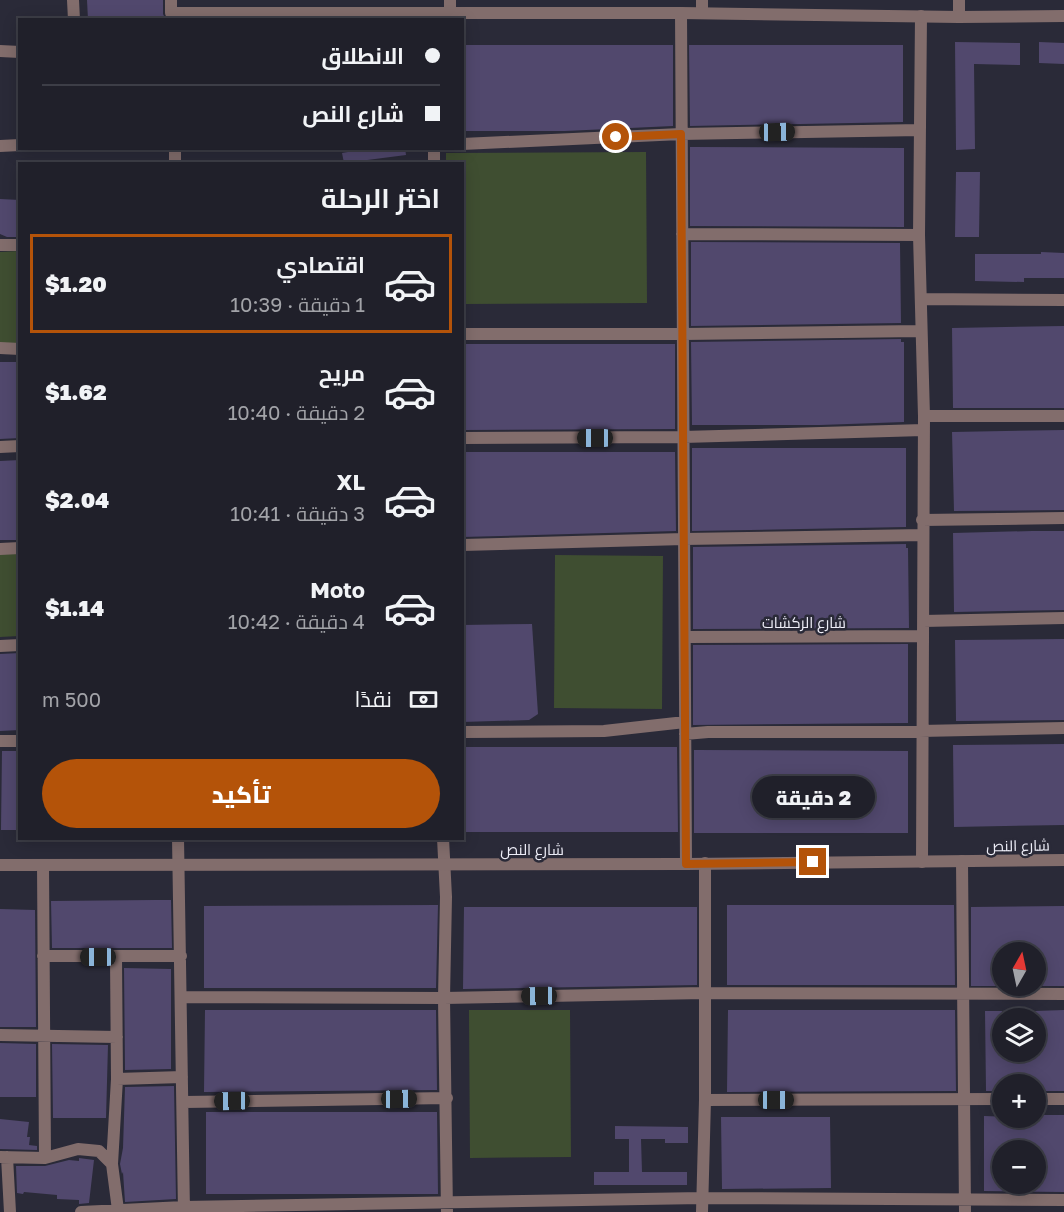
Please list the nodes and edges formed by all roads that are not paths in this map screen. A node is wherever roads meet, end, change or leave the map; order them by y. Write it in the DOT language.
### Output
graph roads {
  1 [pos="73,0"];
  2 [pos="171,0"];
  3 [pos="450,0"];
  4 [pos="702,0"];
  5 [pos="959,0"];
  6 [pos="681,13"];
  7 [pos="702,13"];
  8 [pos="450,14"];
  9 [pos="172,16"];
  10 [pos="921,16"];
  11 [pos="1064,16"];
  12 [pos="434,17"];
  13 [pos="959,17"];
  14 [pos="74,18"];
  15 [pos="0,51"];
  16 [pos="18,52"];
  17 [pos="920,129"];
  18 [pos="681,134"];
  19 [pos="464,144"];
  20 [pos="18,145"];
  21 [pos="0,146"];
  22 [pos="682,234"];
  23 [pos="919,235"];
  24 [pos="0,245"];
  25 [pos="18,245"];
  26 [pos="921,299"];
  27 [pos="1064,300"];
  28 [pos="920,331"];
  29 [pos="464,334"];
  30 [pos="683,334"];
  31 [pos="0,348"];
  32 [pos="18,349"];
  33 [pos="924,416"];
  34 [pos="1064,416"];
  35 [pos="923,430"];
  36 [pos="683,437"];
  37 [pos="464,438"];
  38 [pos="18,446"];
  39 [pos="0,447"];
  40 [pos="1064,518"];
  41 [pos="922,520"];
  42 [pos="923,535"];
  43 [pos="684,539"];
  44 [pos="464,545"];
  45 [pos="18,548"];
  46 [pos="0,549"];
  47 [pos="1064,618"];
  48 [pos="923,621"];
  49 [pos="923,636"];
  50 [pos="685,637"];
  51 [pos="18,645"];
  52 [pos="0,646"];
  53 [pos="685,728"];
  54 [pos="1064,728"];
  55 [pos="923,730"];
  56 [pos="464,732"];
  57 [pos="0,741"];
  58 [pos="18,741"];
  59 [pos="178,840"];
  60 [pos="443,840"];
  61 [pos="1064,860"];
  62 [pos="922,861"];
  63 [pos="962,861"];
  64 [pos="443,863"];
  65 [pos="705,863"];
  66 [pos="178,864"];
  67 [pos="686,864"];
  68 [pos="0,865"];
  69 [pos="43,866"];
  70 [pos="181,956"];
  71 [pos="44,957"];
  72 [pos="116,957"];
  73 [pos="704,993"];
  74 [pos="964,994"];
  75 [pos="1064,994"];
  76 [pos="181,997"];
  77 [pos="444,998"];
  78 [pos="0,1035"];
  79 [pos="44,1036"];
  80 [pos="117,1037"];
  81 [pos="182,1077"];
  82 [pos="117,1079"];
  83 [pos="447,1098"];
  84 [pos="964,1099"];
  85 [pos="992,1099"];
  86 [pos="1046,1099"];
  87 [pos="1064,1099"];
  88 [pos="705,1100"];
  89 [pos="184,1102"];
  90 [pos="4,1157"];
  91 [pos="45,1158"];
  92 [pos="112,1164"];
  93 [pos="702,1198"];
  94 [pos="1064,1200"];
  95 [pos="965,1206"];
  96 [pos="447,1208"];
  97 [pos="184,1209"];
  98 [pos="118,1210"];
  99 [pos="10,1212"];
  100 [pos="81,1212"];
  101 [pos="702,1212"];
  1 -- 14 [label="street"];
  2 -- 9 [label="street"];
  3 -- 8 [label="street"];
  4 -- 7 [label="street"];
  5 -- 13 [label="street"];
  6 -- 7 [label="street"];
  6 -- 8 [label="street"];
  6 -- 18 [label="street"];
  7 -- 10 [label="street"];
  8 -- 12 [label="street"];
  9 -- 12 [label="street"];
  10 -- 13 [label="street"];
  10 -- 17 [label="street"];
  11 -- 13 [label="street"];
  15 -- 16 [label="street"];
  17 -- 18 [label="street"];
  17 -- 23 [label="street"];
  18 -- 19 [label="street"];
  18 -- 22 [label="street"];
  20 -- 21 [label="street"];
  22 -- 23 [label="street"];
  22 -- 30 [label="street"];
  23 -- 26 [label="street"];
  24 -- 25 [label="street"];
  26 -- 27 [label="street"];
  26 -- 28 [label="street"];
  28 -- 30 [label="street"];
  28 -- 33 [label="street"];
  29 -- 30 [label="street"];
  30 -- 36 [label="street"];
  31 -- 32 [label="street"];
  33 -- 34 [label="street"];
  33 -- 35 [label="street"];
  35 -- 36 [label="street"];
  35 -- 41 [label="street"];
  36 -- 37 [label="street"];
  36 -- 43 [label="street"];
  38 -- 39 [label="street"];
  40 -- 41 [label="street"];
  41 -- 42 [label="street"];
  42 -- 43 [label="street"];
  42 -- 48 [label="street"];
  43 -- 44 [label="street"];
  43 -- 50 [label="street"];
  45 -- 46 [label="street"];
  47 -- 48 [label="street"];
  48 -- 49 [label="street"];
  49 -- 50 [label="street, شارع الركشات"];
  49 -- 55 [label="street"];
  50 -- 53 [label="street"];
  51 -- 52 [label="street"];
  53 -- 55 [label="street"];
  53 -- 56 [label="street"];
  53 -- 67 [label="street"];
  54 -- 55 [label="street"];
  55 -- 62 [label="street"];
  57 -- 58 [label="street"];
  59 -- 66 [label="street"];
  60 -- 64 [label="street"];
  61 -- 63 [label="street, شارع النص"];
  62 -- 63 [label="street, شارع النص"];
  62 -- 65 [label="street, شارع النص"];
  63 -- 74 [label="street"];
  64 -- 66 [label="street, شارع النص"];
  64 -- 67 [label="street, شارع النص"];
  64 -- 77 [label="street"];
  65 -- 67 [label="street, شارع النص"];
  65 -- 73 [label="street"];
  66 -- 69 [label="street, شارع النص"];
  66 -- 70 [label="street"];
  68 -- 69 [label="street, شارع النص"];
  69 -- 71 [label="street"];
  70 -- 72 [label="street"];
  70 -- 76 [label="street"];
  71 -- 72 [label="street"];
  71 -- 79 [label="street"];
  72 -- 80 [label="street"];
  73 -- 74 [label="street"];
  73 -- 77 [label="street"];
  73 -- 88 [label="street"];
  74 -- 75 [label="street"];
  74 -- 84 [label="street"];
  76 -- 77 [label="street"];
  76 -- 81 [label="street"];
  77 -- 83 [label="street"];
  78 -- 79 [label="street"];
  79 -- 80 [label="street"];
  79 -- 91 [label="street"];
  80 -- 82 [label="street"];
  81 -- 82 [label="street"];
  81 -- 89 [label="street"];
  82 -- 92 [label="street"];
  83 -- 89 [label="street"];
  83 -- 96 [label="street"];
  84 -- 85 [label="street"];
  84 -- 88 [label="street"];
  84 -- 95 [label="street"];
  86 -- 87 [label="street"];
  88 -- 93 [label="street"];
  89 -- 97 [label="street"];
  90 -- 91 [label="street"];
  90 -- 99 [label="street"];
  91 -- 92 [label="street"];
  92 -- 98 [label="street"];
  93 -- 95 [label="street"];
  93 -- 96 [label="street"];
  93 -- 101 [label="street"];
  94 -- 95 [label="street"];
  96 -- 97 [label="street"];
  97 -- 98 [label="street"];
  98 -- 100 [label="street"];
}
